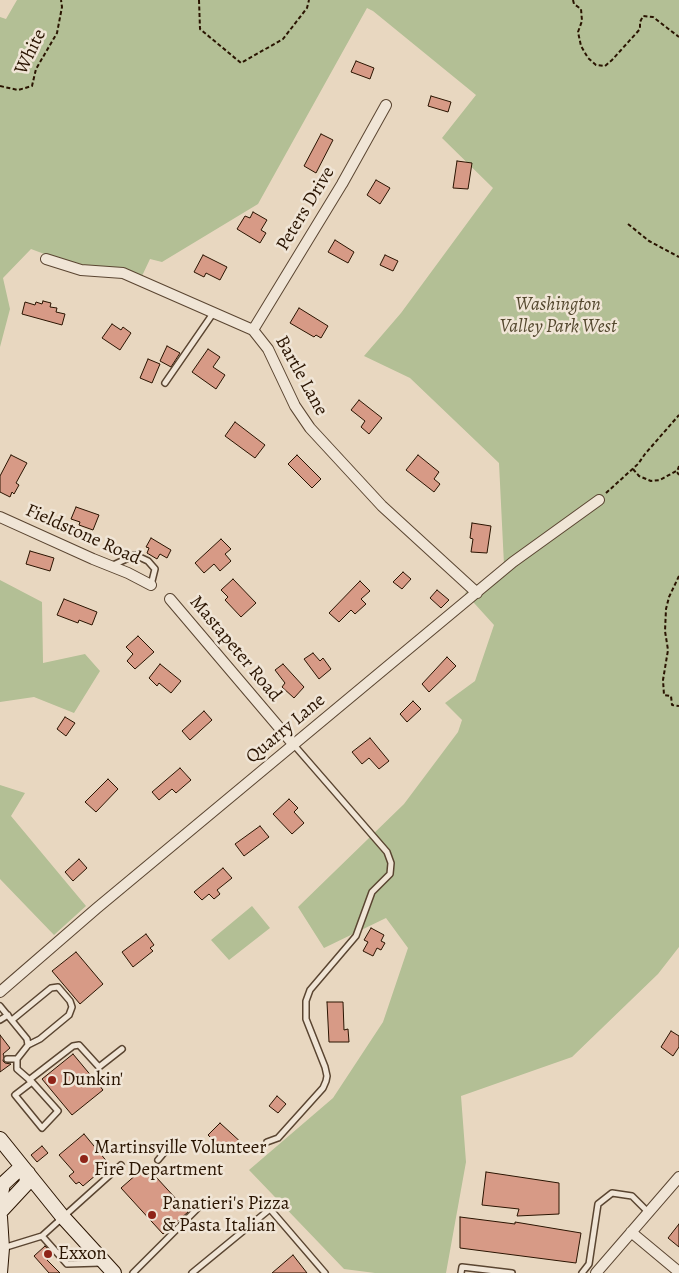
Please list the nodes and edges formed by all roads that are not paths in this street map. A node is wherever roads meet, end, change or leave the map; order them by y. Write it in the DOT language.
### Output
graph roads {
  1 [pos="386,104"];
  2 [pos="46,259"];
  3 [pos="214,312"];
  4 [pos="253,330"];
  5 [pos="165,383"];
  6 [pos="599,500"];
  7 [pos="0,517"];
  8 [pos="110,566"];
  9 [pos="151,585"];
  10 [pos="477,593"];
  11 [pos="170,599"];
  12 [pos="294,745"];
  13 [pos="0,992"];
  14 [pos="0,1006"];
  15 [pos="10,1018"];
  16 [pos="0,1020"];
  17 [pos="28,1046"];
  18 [pos="122,1049"];
  19 [pos="7,1059"];
  20 [pos="17,1059"];
  21 [pos="30,1081"];
  22 [pos="0,1139"];
  23 [pos="172,1142"];
  24 [pos="267,1142"];
  25 [pos="158,1160"];
  26 [pos="121,1165"];
  27 [pos="28,1173"];
  28 [pos="679,1177"];
  29 [pos="0,1198"];
  30 [pos="198,1210"];
  31 [pos="0,1212"];
  32 [pos="648,1212"];
  33 [pos="62,1216"];
  34 [pos="0,1217"];
  35 [pos="631,1232"];
  36 [pos="42,1236"];
  37 [pos="1,1248"];
  38 [pos="104,1262"];
  39 [pos="679,1272"];
  40 [pos="0,1273"];
  41 [pos="114,1273"];
  42 [pos="133,1273"];
  43 [pos="192,1273"];
  44 [pos="325,1273"];
  45 [pos="462,1273"];
  46 [pos="512,1273"];
  47 [pos="582,1273"];
  48 [pos="596,1273"];
  1 -- 4 [label="street, Peters Drive"];
  2 -- 3 [label="street, Bartle Lane"];
  3 -- 4 [label="street, Bartle Lane"];
  3 -- 5 [label="lane"];
  4 -- 10 [label="street, Bartle Lane"];
  6 -- 10 [label="street, Quarry Lane"];
  7 -- 8 [label="street, Fieldstone Road"];
  8 -- 9 [label="street, Fieldstone Road"];
  8 -- 9 [label="lane"];
  10 -- 12 [label="street, Quarry Lane"];
  11 -- 12 [label="street, Mastapeter Road"];
  12 -- 13 [label="street, Quarry Lane"];
  12 -- 24 [label="lane"];
  14 -- 15 [label="lane"];
  15 -- 16 [label="lane"];
  15 -- 17 [label="lane"];
  15 -- 17 [label="lane"];
  17 -- 20 [label="lane"];
  18 -- 21 [label="lane"];
  19 -- 20 [label="lane"];
  20 -- 21 [label="lane"];
  21 -- 21 [label="lane"];
  22 -- 27 [label="street"];
  23 -- 25 [label="lane"];
  26 -- 33 [label="lane"];
  27 -- 29 [label="street"];
  27 -- 31 [label="street"];
  27 -- 33 [label="street"];
  28 -- 32 [label="street"];
  30 -- 42 [label="lane"];
  32 -- 35 [label="street"];
  32 -- 47 [label="lane"];
  33 -- 36 [label="lane"];
  33 -- 38 [label="street"];
  34 -- 37 [label="street"];
  35 -- 39 [label="street"];
  35 -- 48 [label="street"];
  36 -- 37 [label="lane"];
  36 -- 38 [label="lane"];
  37 -- 40 [label="street"];
  38 -- 41 [label="street"];
  43 -- 44 [label="lane"];
  45 -- 46 [label="lane"];
}
